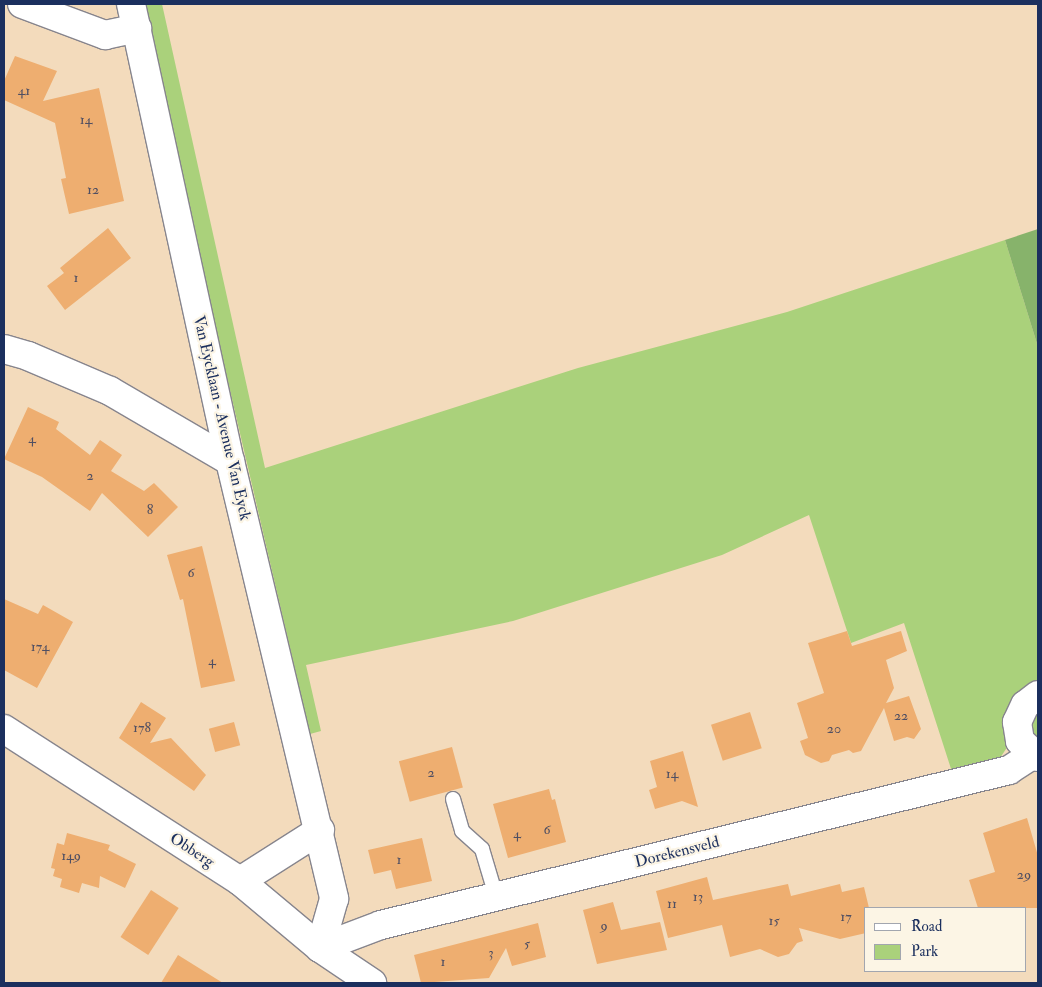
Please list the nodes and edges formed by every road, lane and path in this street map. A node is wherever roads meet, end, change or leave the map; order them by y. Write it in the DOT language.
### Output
graph roads {
  1 [pos="22,4"];
  2 [pos="134,16"];
  3 [pos="4,349"];
  4 [pos="230,462"];
  5 [pos="1038,695"];
  6 [pos="4,729"];
  7 [pos="1035,756"];
  8 [pos="453,799"];
  9 [pos="320,830"];
  10 [pos="240,881"];
  11 [pos="496,896"];
  12 [pos="320,948"];
  13 [pos="372,983"];
  1 -- 2 [label="street"];
  2 -- 4 [label="street, Van Eycklaan - Avenue Van Eyck"];
  3 -- 4 [label="street"];
  4 -- 9 [label="street, Van Eycklaan - Avenue Van Eyck"];
  5 -- 7 [label="street, Dorekensveld"];
  6 -- 10 [label="street, Obberg"];
  7 -- 11 [label="street, Dorekensveld"];
  8 -- 11 [label="lane"];
  9 -- 10 [label="street"];
  9 -- 12 [label="street, Van Eycklaan - Avenue Van Eyck"];
  10 -- 12 [label="street, Obberg"];
  11 -- 12 [label="street, Dorekensveld"];
  12 -- 13 [label="street, Obberg"];
}
